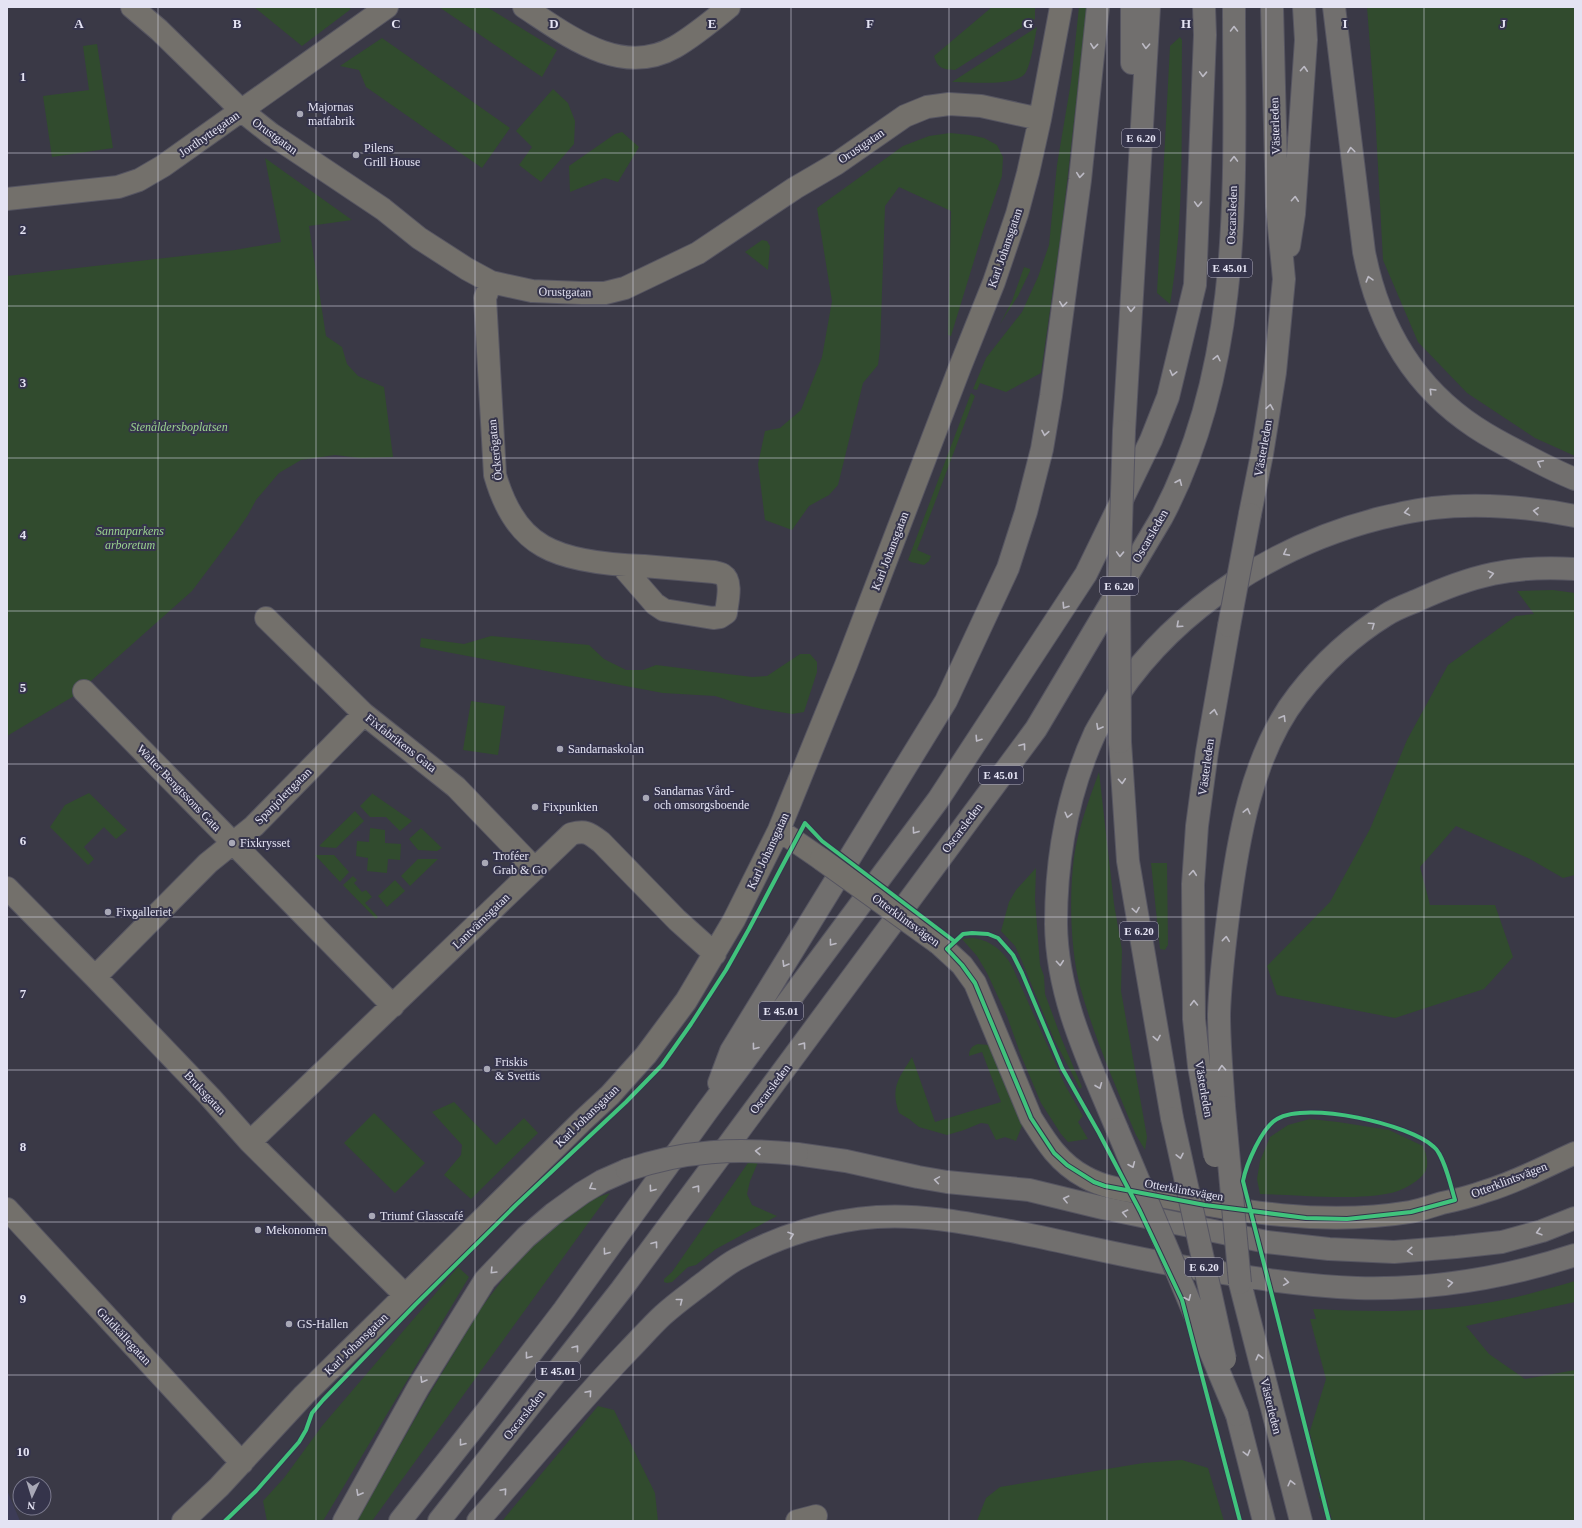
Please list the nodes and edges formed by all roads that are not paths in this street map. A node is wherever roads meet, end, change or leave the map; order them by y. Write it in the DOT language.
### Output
graph roads {
  1 [pos="132,7"];
  2 [pos="387,7"];
  3 [pos="524,7"];
  4 [pos="729,7"];
  5 [pos="1061,7"];
  6 [pos="1098,7"];
  7 [pos="1132,7"];
  8 [pos="1149,7"];
  9 [pos="1204,7"];
  10 [pos="1234,7"];
  11 [pos="1272,7"];
  12 [pos="1304,7"];
  13 [pos="1334,7"];
  14 [pos="242,111"];
  15 [pos="1040,119"];
  16 [pos="7,199"];
  17 [pos="1133,270"];
  18 [pos="1284,279"];
  19 [pos="491,282"];
  20 [pos="1575,479"];
  21 [pos="1575,516"];
  22 [pos="622,566"];
  23 [pos="1575,569"];
  24 [pos="266,618"];
  25 [pos="84,691"];
  26 [pos="364,714"];
  27 [pos="779,830"];
  28 [pos="232,843"];
  29 [pos="535,869"];
  30 [pos="7,888"];
  31 [pos="715,954"];
  32 [pos="95,977"];
  33 [pos="393,1006"];
  34 [pos="1215,1109"];
  35 [pos="707,1111"];
  36 [pos="250,1142"];
  37 [pos="1575,1153"];
  38 [pos="7,1209"];
  39 [pos="1575,1218"];
  40 [pos="1575,1255"];
  41 [pos="405,1295"];
  42 [pos="1237,1415"];
  43 [pos="242,1463"];
  44 [pos="183,1521"];
  45 [pos="344,1521"];
  46 [pos="400,1521"];
  47 [pos="439,1521"];
  48 [pos="478,1521"];
  49 [pos="1264,1521"];
  50 [pos="1301,1521"];
  1 -- 14 [label="street, Orustgatan"];
  2 -- 14 [label="street, Jordhyttegatan"];
  3 -- 4 [label="street"];
  5 -- 15 [label="street, Karl Johansgatan"];
  6 -- 35 [label="highway, one-way"];
  7 -- 17 [label="highway"];
  8 -- 17 [label="highway, E 6.20, one-way"];
  9 -- 35 [label="highway, E 45.01, one-way"];
  47 -- 10 [label="highway, Oscarsleden / E 45.01, one-way"];
  11 -- 18 [label="highway, Västerleden"];
  18 -- 12 [label="highway, one-way"];
  20 -- 13 [label="highway, one-way"];
  14 -- 16 [label="street, Jordhyttegatan"];
  14 -- 19 [label="street, Orustgatan"];
  15 -- 19 [label="street, Orustgatan"];
  15 -- 27 [label="street, Karl Johansgatan"];
  17 -- 42 [label="highway, E 6.20, one-way, bridge"];
  34 -- 18 [label="highway, Västerleden, one-way, bridge"];
  19 -- 22 [label="street, Öckerögatan"];
  21 -- 42 [label="highway, one-way, bridge"];
  34 -- 23 [label="highway, one-way"];
  24 -- 26 [label="street, Fixfabrikens Gata"];
  25 -- 28 [label="street, Walter Bengtssons Gata"];
  26 -- 28 [label="street, Spanjolettgatan"];
  26 -- 29 [label="street, Fixfabrikens Gata"];
  27 -- 31 [label="street, Karl Johansgatan"];
  27 -- 37 [label="street, Otterklintsvägen, bridge"];
  28 -- 32 [label="street, Spanjolettgatan"];
  28 -- 33 [label="street, Walter Bengtssons Gata"];
  29 -- 31 [label="street, Lantvärnsgatan"];
  29 -- 33 [label="street, Lantvärnsgatan"];
  30 -- 32 [label="street, Bruksgatan"];
  31 -- 41 [label="street, Karl Johansgatan"];
  32 -- 36 [label="street, Bruksgatan"];
  33 -- 36 [label="street, Lantvärnsgatan"];
  50 -- 34 [label="highway, Västerleden / E 6.20, one-way, bridge"];
  35 -- 46 [label="highway, E 45.01, one-way"];
  36 -- 41 [label="street, Bruksgatan"];
  38 -- 43 [label="street, Guldkällegatan"];
  39 -- 45 [label="highway, one-way, bridge"];
  48 -- 40 [label="highway, one-way"];
  41 -- 43 [label="street, Karl Johansgatan"];
  42 -- 49 [label="highway, E 6.20, one-way"];
  43 -- 44 [label="street, Karl Johansgatan"];
}
